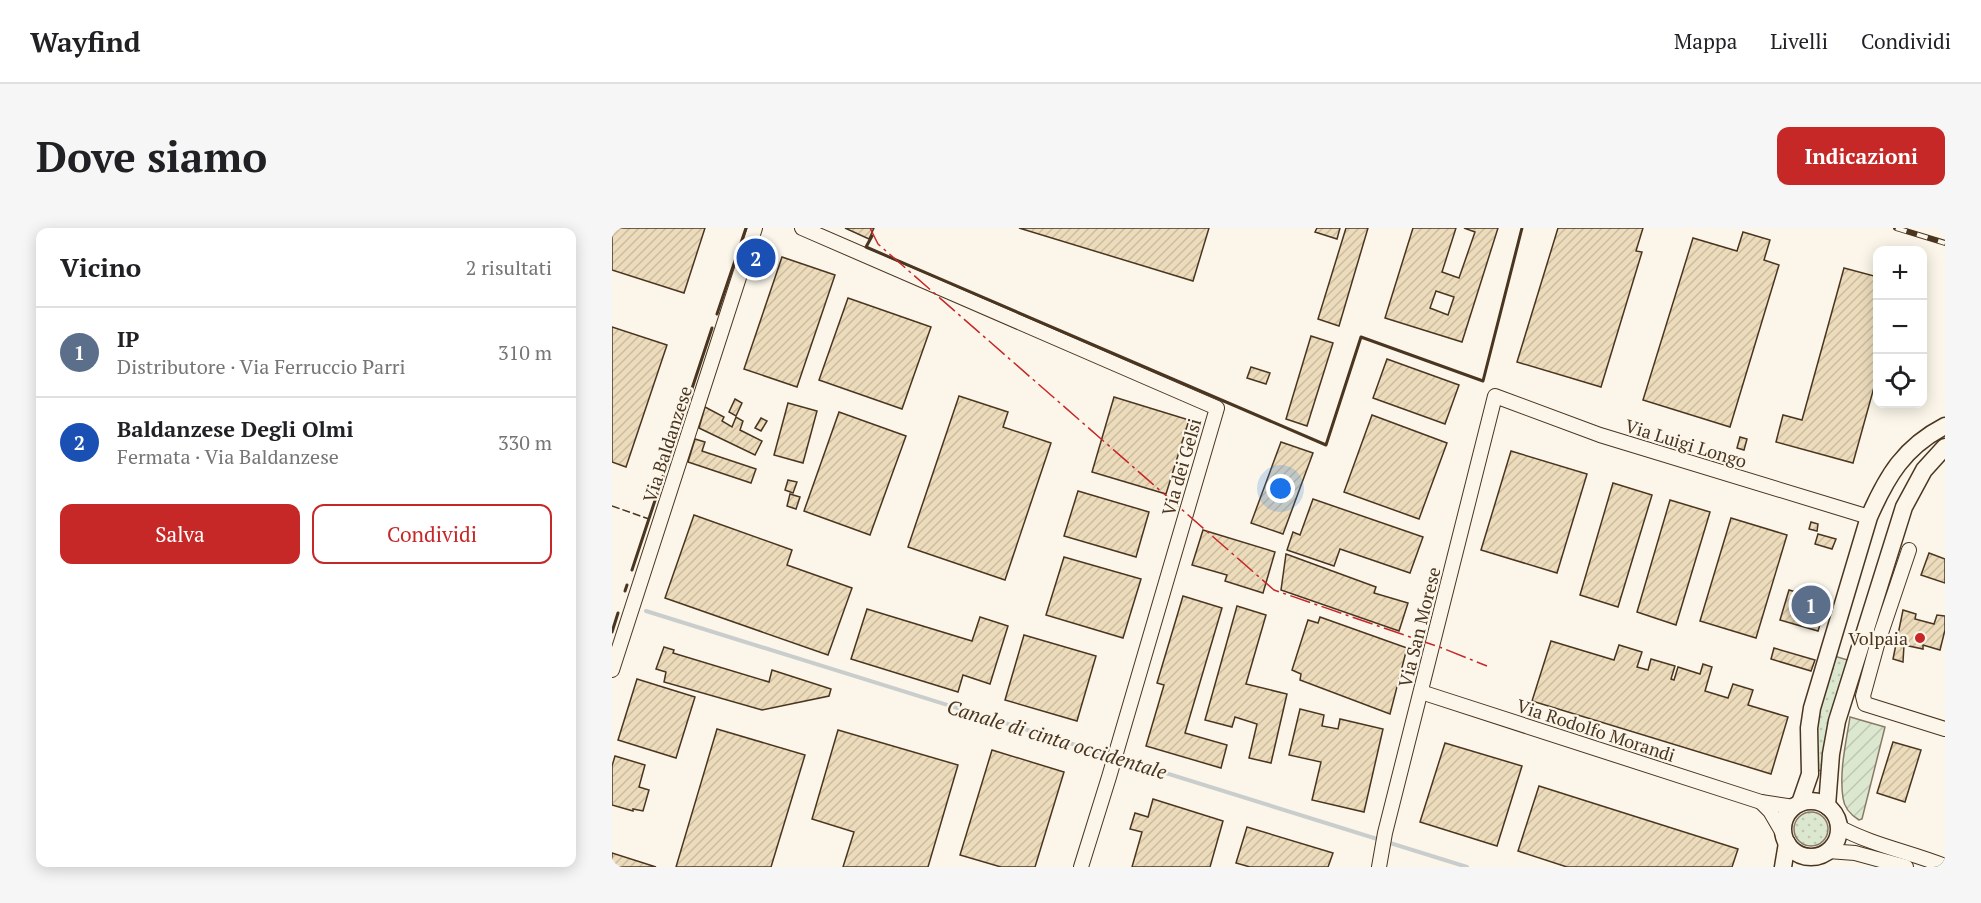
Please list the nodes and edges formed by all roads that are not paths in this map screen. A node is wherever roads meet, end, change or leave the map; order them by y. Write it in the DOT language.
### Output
graph roads {
  1 [pos="754,228"];
  2 [pos="802,228"];
  3 [pos="1495,396"];
  4 [pos="1945,426"];
  5 [pos="1945,447"];
  6 [pos="1867,525"];
  7 [pos="1895,536"];
  8 [pos="1909,550"];
  9 [pos="612,670"];
  10 [pos="1421,692"];
  11 [pos="1945,729"];
  12 [pos="1761,802"];
  13 [pos="1797,805"];
  14 [pos="1827,806"];
  15 [pos="1839,827"];
  16 [pos="1785,839"];
  17 [pos="1815,858"];
  18 [pos="1380,861"];
  19 [pos="1945,866"];
  20 [pos="1081,867"];
  21 [pos="1783,867"];
  22 [pos="1906,867"];
  1 -- 9 [label="street, Via Baldanzese"];
  2 -- 20 [label="street, Via dei Gelsi"];
  3 -- 6 [label="street, Via Luigi Longo"];
  3 -- 10 [label="street, Via San Morese"];
  4 -- 6 [label="main road"];
  5 -- 7 [label="main road"];
  6 -- 7 [label="main road"];
  6 -- 13 [label="main road"];
  7 -- 14 [label="main road"];
  8 -- 11 [label="street"];
  10 -- 12 [label="street, Via Rodolfo Morandi"];
  10 -- 18 [label="street, Via San Morese"];
  12 -- 13 [label="street, Via Rodolfo Morandi"];
  12 -- 16 [label="street"];
  13 -- 14 [label="main road"];
  13 -- 16 [label="main road"];
  14 -- 15 [label="main road"];
  15 -- 17 [label="main road"];
  15 -- 19 [label="street"];
  16 -- 17 [label="main road"];
  16 -- 21 [label="main road"];
  17 -- 22 [label="street"];
}
